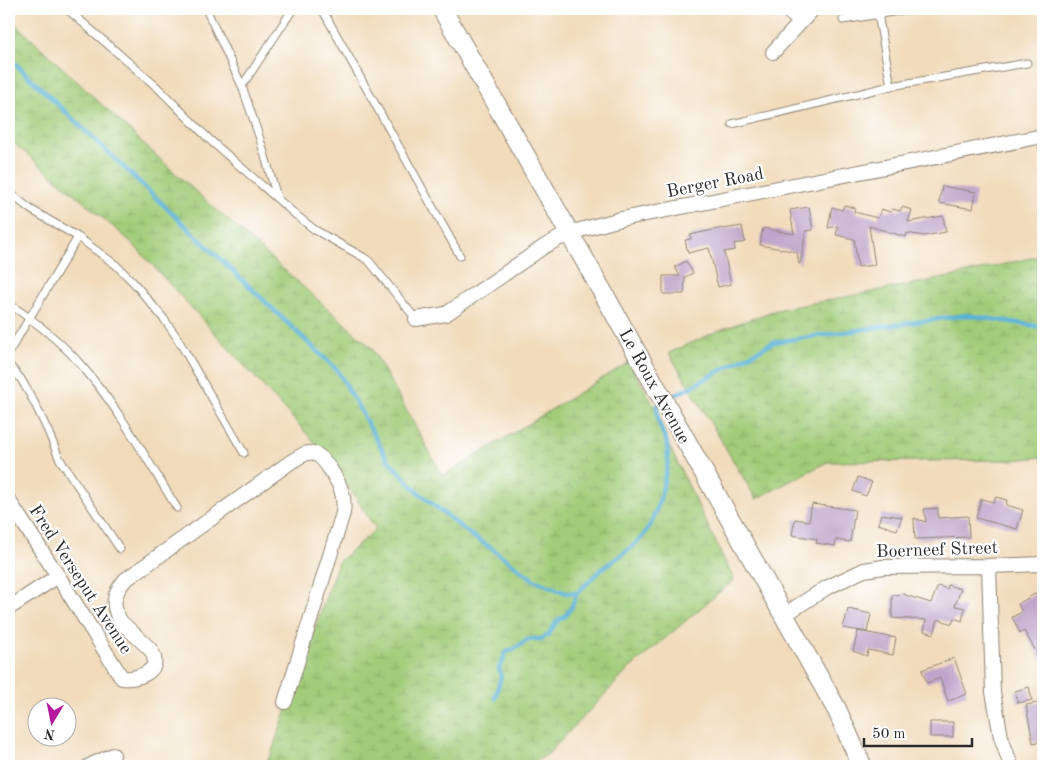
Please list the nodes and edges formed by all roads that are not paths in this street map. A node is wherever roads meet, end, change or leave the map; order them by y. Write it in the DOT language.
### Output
graph roads {
  1 [pos="67,9"];
  2 [pos="206,9"];
  3 [pos="293,9"];
  4 [pos="322,9"];
  5 [pos="442,9"];
  6 [pos="786,9"];
  7 [pos="812,9"];
  8 [pos="911,9"];
  9 [pos="878,14"];
  10 [pos="843,20"];
  11 [pos="800,22"];
  12 [pos="773,52"];
  13 [pos="1027,64"];
  14 [pos="242,86"];
  15 [pos="891,86"];
  16 [pos="732,124"];
  17 [pos="1043,136"];
  18 [pos="9,192"];
  19 [pos="278,198"];
  20 [pos="569,233"];
  21 [pos="78,237"];
  22 [pos="460,256"];
  23 [pos="9,304"];
  24 [pos="30,318"];
  25 [pos="416,319"];
  26 [pos="9,352"];
  27 [pos="9,365"];
  28 [pos="244,452"];
  29 [pos="9,501"];
  30 [pos="177,508"];
  31 [pos="120,549"];
  32 [pos="1043,564"];
  33 [pos="989,566"];
  34 [pos="58,576"];
  35 [pos="9,608"];
  36 [pos="784,615"];
  37 [pos="285,702"];
  38 [pos="113,755"];
  39 [pos="89,766"];
  40 [pos="862,766"];
  41 [pos="1011,766"];
  1 -- 19 [label="lane"];
  2 -- 14 [label="lane"];
  3 -- 14 [label="lane"];
  4 -- 22 [label="lane"];
  5 -- 20 [label="main road, Le Roux Avenue"];
  6 -- 11 [label="street"];
  7 -- 11 [label="street"];
  8 -- 9 [label="lane"];
  9 -- 10 [label="lane"];
  9 -- 15 [label="lane"];
  11 -- 12 [label="street"];
  13 -- 15 [label="lane"];
  14 -- 19 [label="lane"];
  15 -- 16 [label="lane"];
  17 -- 20 [label="street, Berger Road"];
  18 -- 21 [label="lane"];
  19 -- 25 [label="lane"];
  20 -- 25 [label="street, Berger Road"];
  20 -- 36 [label="main road, Le Roux Avenue"];
  21 -- 24 [label="lane"];
  21 -- 28 [label="lane"];
  23 -- 24 [label="lane"];
  24 -- 26 [label="lane"];
  24 -- 30 [label="lane"];
  27 -- 31 [label="lane"];
  29 -- 34 [label="street, Fred Verseput Avenue"];
  32 -- 33 [label="street, Boerneef Street"];
  33 -- 36 [label="street, Boerneef Street"];
  33 -- 41 [label="street"];
  34 -- 35 [label="street"];
  34 -- 37 [label="street, Fred Verseput Avenue"];
  36 -- 40 [label="main road, Le Roux Avenue"];
  38 -- 39 [label="street"];
}
